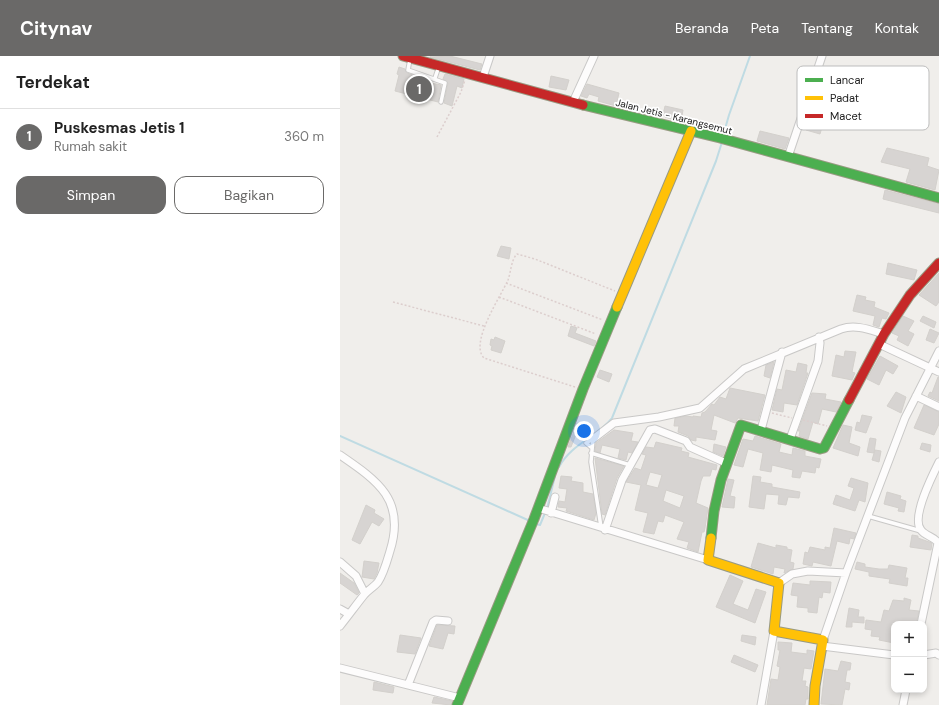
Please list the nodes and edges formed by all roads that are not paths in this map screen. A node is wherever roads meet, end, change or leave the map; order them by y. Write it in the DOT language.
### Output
graph roads {
  1 [pos="490,56"];
  2 [pos="594,56"];
  3 [pos="822,56"];
  4 [pos="407,57"];
  5 [pos="439,66"];
  6 [pos="819,66"];
  7 [pos="483,77"];
  8 [pos="435,78"];
  9 [pos="441,102"];
  10 [pos="573,102"];
  11 [pos="797,130"];
  12 [pos="691,131"];
  13 [pos="788,157"];
  14 [pos="939,198"];
  15 [pos="939,263"];
  16 [pos="884,334"];
  17 [pos="819,337"];
  18 [pos="879,344"];
  19 [pos="939,351"];
  20 [pos="782,352"];
  21 [pos="930,369"];
  22 [pos="939,372"];
  23 [pos="916,396"];
  24 [pos="939,407"];
  25 [pos="761,430"];
  26 [pos="593,439"];
  27 [pos="790,439"];
  28 [pos="591,453"];
  29 [pos="340,455"];
  30 [pos="939,462"];
  31 [pos="726,463"];
  32 [pos="630,465"];
  33 [pos="555,497"];
  34 [pos="545,511"];
  35 [pos="868,516"];
  36 [pos="603,529"];
  37 [pos="921,531"];
  38 [pos="708,560"];
  39 [pos="340,562"];
  40 [pos="846,573"];
  41 [pos="779,583"];
  42 [pos="365,594"];
  43 [pos="340,609"];
  44 [pos="350,614"];
  45 [pos="448,621"];
  46 [pos="922,621"];
  47 [pos="340,626"];
  48 [pos="774,631"];
  49 [pos="822,643"];
  50 [pos="891,654"];
  51 [pos="927,654"];
  52 [pos="939,655"];
  53 [pos="340,668"];
  54 [pos="408,685"];
  55 [pos="905,693"];
  56 [pos="458,701"];
  57 [pos="762,705"];
  58 [pos="817,705"];
  59 [pos="903,705"];
  1 -- 7 [label="street"];
  2 -- 10 [label="street"];
  3 -- 6 [label="street"];
  4 -- 5 [label="street, Jalan Jetis - Karangsemut"];
  4 -- 8 [label="lane"];
  5 -- 7 [label="street, Jalan Jetis - Karangsemut"];
  5 -- 8 [label="lane"];
  7 -- 10 [label="street, Jalan Jetis - Karangsemut"];
  8 -- 9 [label="lane"];
  10 -- 12 [label="street, Jalan Jetis - Karangsemut"];
  11 -- 13 [label="street"];
  12 -- 13 [label="street, Jalan Jetis - Karangsemut"];
  12 -- 34 [label="street"];
  13 -- 14 [label="street, Jalan Jetis - Karangsemut"];
  15 -- 16 [label="street"];
  16 -- 17 [label="street"];
  16 -- 18 [label="street"];
  17 -- 20 [label="street"];
  17 -- 27 [label="street"];
  18 -- 21 [label="street"];
  18 -- 27 [label="street"];
  19 -- 21 [label="street"];
  20 -- 25 [label="street"];
  20 -- 26 [label="street"];
  21 -- 22 [label="street"];
  21 -- 23 [label="street"];
  23 -- 24 [label="street"];
  23 -- 35 [label="street"];
  25 -- 27 [label="street"];
  25 -- 31 [label="street"];
  26 -- 28 [label="lane"];
  28 -- 32 [label="lane"];
  28 -- 36 [label="lane"];
  29 -- 42 [label="street"];
  30 -- 37 [label="street"];
  31 -- 32 [label="street"];
  31 -- 38 [label="street"];
  32 -- 36 [label="street"];
  33 -- 34 [label="street"];
  34 -- 36 [label="street"];
  34 -- 56 [label="street"];
  35 -- 37 [label="lane"];
  35 -- 40 [label="street"];
  36 -- 38 [label="street"];
  37 -- 46 [label="street"];
  38 -- 41 [label="street"];
  39 -- 42 [label="street"];
  40 -- 41 [label="street"];
  40 -- 49 [label="street"];
  41 -- 48 [label="street"];
  42 -- 44 [label="street"];
  43 -- 44 [label="street"];
  44 -- 47 [label="street"];
  45 -- 54 [label="street"];
  48 -- 49 [label="street"];
  48 -- 57 [label="street"];
  49 -- 50 [label="street"];
  49 -- 58 [label="street"];
  51 -- 52 [label="street"];
  53 -- 54 [label="street"];
  54 -- 56 [label="street"];
  55 -- 59 [label="street"];
}
